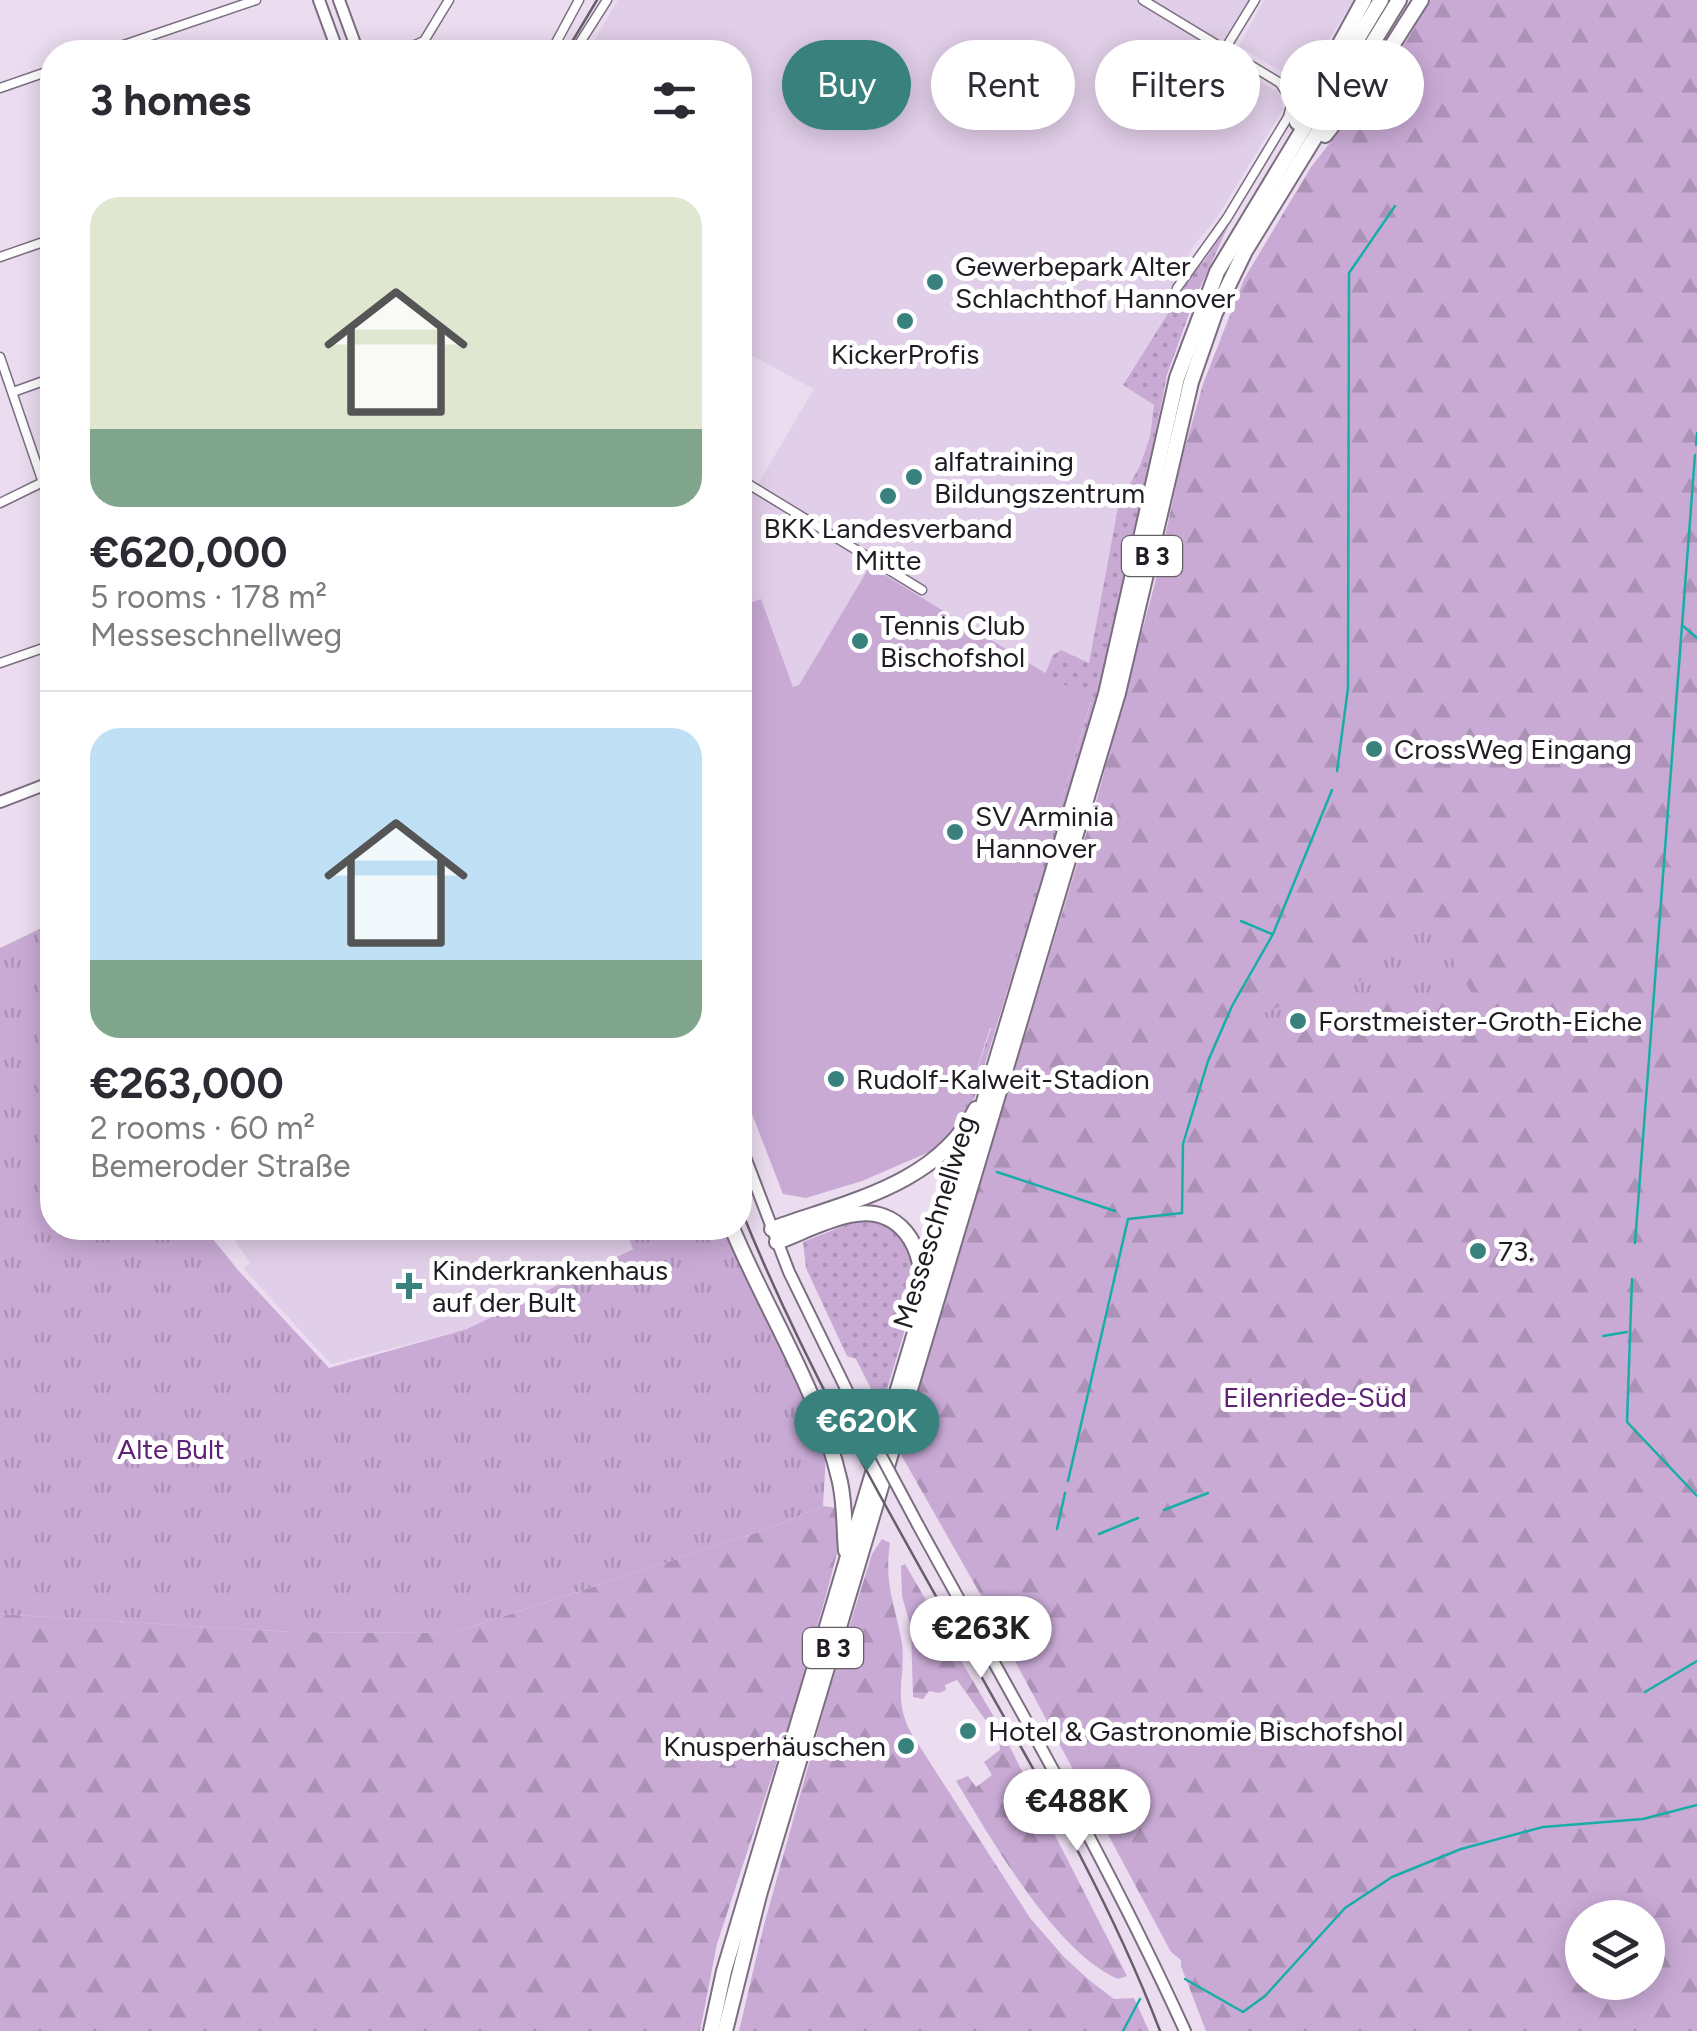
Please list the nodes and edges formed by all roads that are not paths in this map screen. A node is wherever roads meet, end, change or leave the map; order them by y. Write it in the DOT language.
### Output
graph roads {
  1 [pos="256,0"];
  2 [pos="319,0"];
  3 [pos="339,0"];
  4 [pos="449,0"];
  5 [pos="579,0"];
  6 [pos="606,0"];
  7 [pos="1143,0"];
  8 [pos="1255,0"];
  9 [pos="1364,0"];
  10 [pos="1381,0"];
  11 [pos="1399,0"];
  12 [pos="1422,0"];
  13 [pos="138,40"];
  14 [pos="334,40"];
  15 [pos="354,40"];
  16 [pos="424,40"];
  17 [pos="557,40"];
  18 [pos="581,40"];
  19 [pos="1209,40"];
  20 [pos="1232,40"];
  21 [pos="1260,71"];
  22 [pos="40,74"];
  23 [pos="0,88"];
  24 [pos="1254,221"];
  25 [pos="40,243"];
  26 [pos="0,257"];
  27 [pos="1177,288"];
  28 [pos="0,357"];
  29 [pos="40,382"];
  30 [pos="12,392"];
  31 [pos="40,473"];
  32 [pos="40,484"];
  33 [pos="752,486"];
  34 [pos="0,504"];
  35 [pos="922,590"];
  36 [pos="40,649"];
  37 [pos="0,663"];
  38 [pos="40,787"];
  39 [pos="0,802"];
  40 [pos="994,1069"];
  41 [pos="752,1176"];
  42 [pos="774,1236"];
  43 [pos="738,1240"];
  44 [pos="915,1334"];
  45 [pos="847,1562"];
  46 [pos="711,2031"];
  47 [pos="724,2031"];
  48 [pos="1185,2031"];
  1 -- 13 [label="street"];
  2 -- 14 [label="main road"];
  3 -- 15 [label="main road"];
  4 -- 16 [label="street"];
  5 -- 17 [label="street"];
  6 -- 18 [label="street"];
  7 -- 19 [label="street"];
  8 -- 20 [label="street"];
  9 -- 24 [label="highway"];
  10 -- 24 [label="highway, Messeschnellweg / B 3"];
  11 -- 24 [label="highway, Messeschnellweg / B 3"];
  12 -- 24 [label="highway"];
  21 -- 27 [label="street"];
  22 -- 23 [label="street"];
  24 -- 40 [label="highway, Messeschnellweg / B 3"];
  24 -- 47 [label="highway, Messeschnellweg / B 3"];
  25 -- 26 [label="street"];
  28 -- 30 [label="street"];
  29 -- 30 [label="street"];
  30 -- 31 [label="street"];
  32 -- 34 [label="street"];
  33 -- 35 [label="street"];
  36 -- 37 [label="street"];
  38 -- 39 [label="main road"];
  40 -- 42 [label="highway"];
  40 -- 44 [label="highway, Messeschnellweg / B 3"];
  41 -- 42 [label="main road"];
  42 -- 44 [label="highway"];
  42 -- 48 [label="main road, bridge"];
  43 -- 45 [label="highway"];
  44 -- 45 [label="highway, Messeschnellweg / B 3"];
  45 -- 46 [label="highway, Messeschnellweg / B 3"];
}
